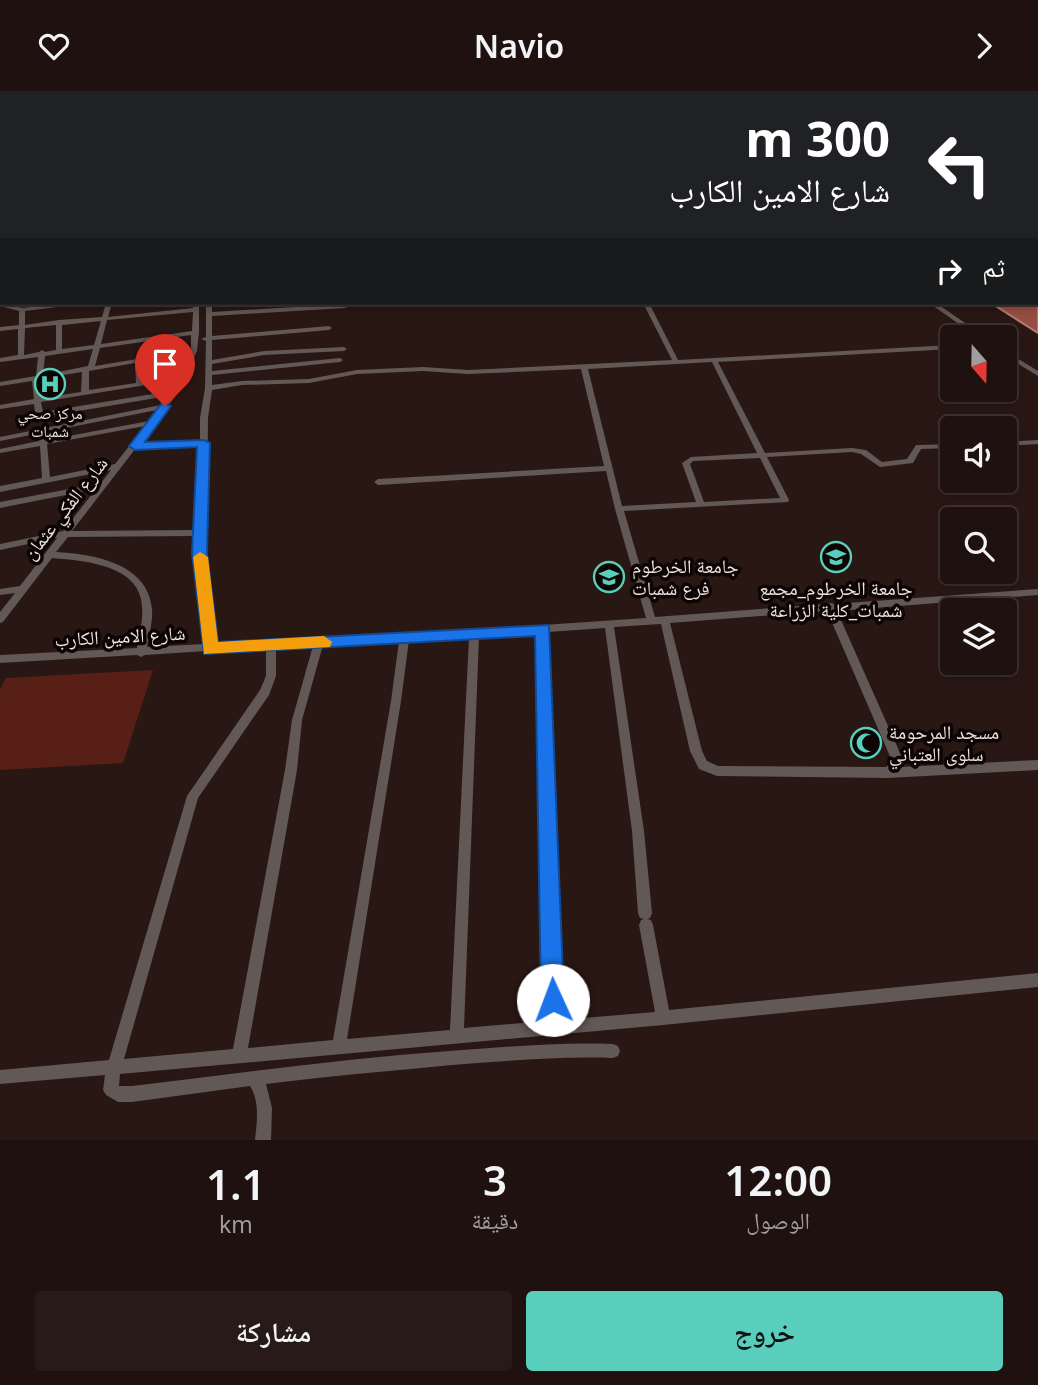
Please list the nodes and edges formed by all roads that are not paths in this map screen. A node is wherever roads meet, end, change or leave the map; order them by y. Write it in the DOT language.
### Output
graph roads {
  1 [pos="0,305"];
  2 [pos="53,305"];
  3 [pos="109,305"];
  4 [pos="647,305"];
  5 [pos="935,305"];
  6 [pos="196,306"];
  7 [pos="345,306"];
  8 [pos="209,307"];
  9 [pos="22,310"];
  10 [pos="107,316"];
  11 [pos="59,322"];
  12 [pos="965,325"];
  13 [pos="21,326"];
  14 [pos="329,328"];
  15 [pos="0,329"];
  16 [pos="321,330"];
  17 [pos="196,336"];
  18 [pos="209,338"];
  19 [pos="322,339"];
  20 [pos="97,348"];
  21 [pos="940,348"];
  22 [pos="344,349"];
  23 [pos="58,351"];
  24 [pos="194,351"];
  25 [pos="42,352"];
  26 [pos="21,355"];
  27 [pos="0,360"];
  28 [pos="138,360"];
  29 [pos="340,360"];
  30 [pos="714,360"];
  31 [pos="1017,360"];
  32 [pos="676,362"];
  33 [pos="209,363"];
  34 [pos="584,367"];
  35 [pos="89,368"];
  36 [pos="208,373"];
  37 [pos="1038,374"];
  38 [pos="37,377"];
  39 [pos="183,377"];
  40 [pos="140,383"];
  41 [pos="0,384"];
  42 [pos="209,388"];
  43 [pos="85,392"];
  44 [pos="174,393"];
  45 [pos="37,401"];
  46 [pos="165,406"];
  47 [pos="0,407"];
  48 [pos="39,415"];
  49 [pos="154,422"];
  50 [pos="43,429"];
  51 [pos="0,439"];
  52 [pos="1038,442"];
  53 [pos="43,443"];
  54 [pos="204,443"];
  55 [pos="1017,443"];
  56 [pos="135,446"];
  57 [pos="940,446"];
  58 [pos="0,451"];
  59 [pos="763,454"];
  60 [pos="118,465"];
  61 [pos="609,468"];
  62 [pos="46,480"];
  63 [pos="378,482"];
  64 [pos="102,485"];
  65 [pos="0,489"];
  66 [pos="0,505"];
  67 [pos="701,505"];
  68 [pos="619,509"];
  69 [pos="201,533"];
  70 [pos="64,534"];
  71 [pos="0,547"];
  72 [pos="49,555"];
  73 [pos="22,589"];
  74 [pos="0,592"];
  75 [pos="1038,592"];
  76 [pos="830,606"];
  77 [pos="0,619"];
  78 [pos="665,621"];
  79 [pos="652,622"];
  80 [pos="609,625"];
  81 [pos="543,629"];
  82 [pos="474,633"];
  83 [pos="404,637"];
  84 [pos="319,642"];
  85 [pos="271,645"];
  86 [pos="210,649"];
  87 [pos="142,653"];
  88 [pos="0,659"];
  89 [pos="1038,765"];
  90 [pos="884,773"];
  91 [pos="1038,980"];
  92 [pos="663,1018"];
  93 [pos="553,1027"];
  94 [pos="457,1036"];
  95 [pos="339,1045"];
  96 [pos="613,1051"];
  97 [pos="239,1055"];
  98 [pos="115,1066"];
  99 [pos="0,1077"];
  100 [pos="254,1078"];
  101 [pos="263,1140"];
  1 -- 9 [label="street"];
  2 -- 9 [label="street"];
  3 -- 10 [label="street"];
  4 -- 32 [label="street"];
  5 -- 12 [label="street"];
  6 -- 8 [label="street"];
  6 -- 10 [label="street"];
  6 -- 17 [label="street, شارع الفكي عثمان"];
  7 -- 8 [label="street"];
  8 -- 18 [label="street"];
  9 -- 13 [label="street"];
  10 -- 11 [label="street"];
  10 -- 20 [label="street"];
  11 -- 13 [label="street"];
  11 -- 23 [label="street"];
  13 -- 15 [label="street"];
  13 -- 26 [label="street"];
  14 -- 16 [label="street"];
  16 -- 18 [label="street"];
  16 -- 19 [label="street"];
  17 -- 18 [label="street"];
  17 -- 20 [label="street"];
  17 -- 24 [label="street, شارع الفكي عثمان"];
  18 -- 33 [label="street"];
  20 -- 23 [label="street"];
  20 -- 35 [label="street"];
  21 -- 30 [label="street"];
  22 -- 33 [label="street"];
  23 -- 25 [label="street"];
  24 -- 28 [label="street"];
  24 -- 39 [label="street, شارع الفكي عثمان"];
  25 -- 26 [label="street"];
  25 -- 38 [label="street"];
  26 -- 27 [label="street"];
  28 -- 35 [label="street"];
  28 -- 40 [label="street"];
  29 -- 36 [label="street"];
  30 -- 32 [label="street"];
  30 -- 59 [label="street"];
  31 -- 37 [label="street"];
  32 -- 34 [label="street"];
  33 -- 36 [label="street"];
  34 -- 42 [label="street"];
  34 -- 61 [label="street"];
  35 -- 38 [label="street"];
  35 -- 43 [label="street"];
  36 -- 42 [label="street"];
  38 -- 41 [label="street"];
  38 -- 45 [label="street"];
  39 -- 40 [label="street"];
  39 -- 44 [label="street, شارع الفكي عثمان"];
  40 -- 43 [label="street"];
  42 -- 54 [label="street"];
  43 -- 45 [label="street"];
  44 -- 46 [label="street, شارع الفكي عثمان"];
  44 -- 48 [label="street"];
  45 -- 47 [label="street"];
  45 -- 48 [label="street"];
  46 -- 49 [label="street, شارع الفكي عثمان"];
  46 -- 50 [label="street"];
  48 -- 50 [label="street"];
  49 -- 53 [label="street"];
  49 -- 56 [label="street, شارع الفكي عثمان"];
  50 -- 51 [label="street"];
  50 -- 53 [label="street"];
  52 -- 55 [label="street"];
  53 -- 58 [label="street"];
  53 -- 62 [label="street"];
  54 -- 56 [label="street"];
  54 -- 69 [label="street"];
  56 -- 60 [label="street, شارع الفكي عثمان"];
  57 -- 59 [label="street"];
  59 -- 67 [label="street"];
  59 -- 67 [label="street"];
  60 -- 62 [label="street"];
  60 -- 64 [label="street, شارع الفكي عثمان"];
  61 -- 63 [label="street"];
  61 -- 68 [label="street"];
  62 -- 65 [label="street"];
  64 -- 66 [label="street"];
  64 -- 70 [label="street, شارع الفكي عثمان"];
  67 -- 68 [label="street"];
  68 -- 79 [label="street"];
  69 -- 70 [label="street"];
  69 -- 86 [label="street"];
  70 -- 71 [label="street"];
  70 -- 72 [label="street, شارع الفكي عثمان"];
  72 -- 73 [label="street, شارع الفكي عثمان"];
  72 -- 87 [label="street"];
  73 -- 74 [label="street"];
  73 -- 77 [label="street, شارع الفكي عثمان"];
  75 -- 76 [label="street, شارع الامين الكارب"];
  76 -- 78 [label="street, شارع الامين الكارب"];
  76 -- 90 [label="street"];
  78 -- 79 [label="street, شارع الامين الكارب"];
  78 -- 90 [label="street"];
  79 -- 80 [label="street, شارع الامين الكارب"];
  80 -- 81 [label="street, شارع الامين الكارب"];
  80 -- 92 [label="street"];
  81 -- 82 [label="street, شارع الامين الكارب"];
  81 -- 93 [label="street"];
  82 -- 83 [label="street, شارع الامين الكارب"];
  82 -- 94 [label="street"];
  83 -- 84 [label="street, شارع الامين الكارب"];
  83 -- 95 [label="street"];
  84 -- 85 [label="street, شارع الامين الكارب"];
  84 -- 97 [label="street"];
  85 -- 86 [label="street, شارع الامين الكارب"];
  85 -- 98 [label="street"];
  86 -- 87 [label="street, شارع الامين الكارب"];
  87 -- 88 [label="street, شارع الامين الكارب"];
  89 -- 90 [label="street"];
  91 -- 92 [label="street"];
  92 -- 93 [label="street"];
  93 -- 94 [label="street"];
  94 -- 95 [label="street"];
  95 -- 97 [label="street"];
  96 -- 100 [label="street"];
  97 -- 98 [label="street"];
  98 -- 99 [label="street"];
  98 -- 100 [label="street"];
  100 -- 101 [label="street"];
}
